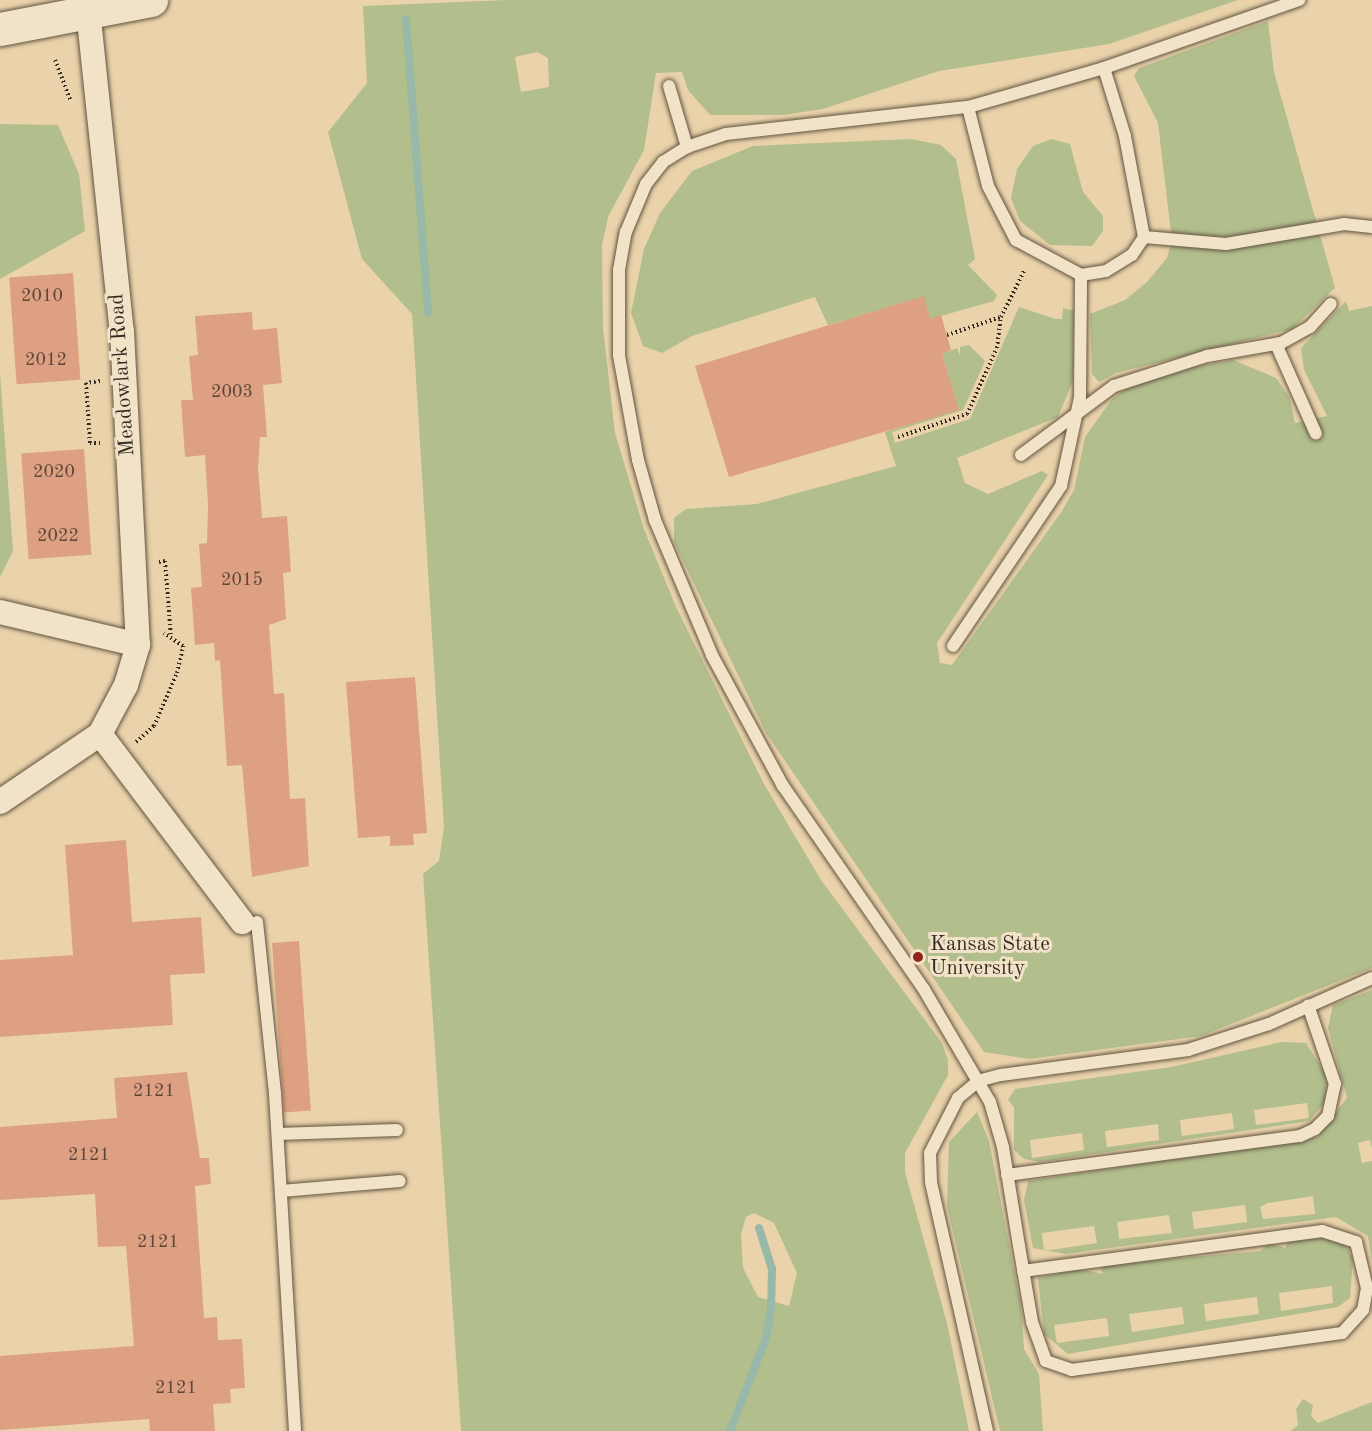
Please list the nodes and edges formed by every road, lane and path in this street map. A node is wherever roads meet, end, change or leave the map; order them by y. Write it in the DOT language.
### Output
graph roads {
  1 [pos="151,0"];
  2 [pos="1299,0"];
  3 [pos="87,5"];
  4 [pos="0,29"];
  5 [pos="1104,68"];
  6 [pos="669,86"];
  7 [pos="968,107"];
  8 [pos="687,147"];
  9 [pos="1372,227"];
  10 [pos="1144,237"];
  11 [pos="1025,269"];
  12 [pos="1081,275"];
  13 [pos="1331,303"];
  14 [pos="1001,317"];
  15 [pos="947,335"];
  16 [pos="1276,344"];
  17 [pos="1078,412"];
  18 [pos="1316,434"];
  19 [pos="898,437"];
  20 [pos="1021,455"];
  21 [pos="157,562"];
  22 [pos="0,612"];
  23 [pos="158,630"];
  24 [pos="171,637"];
  25 [pos="138,645"];
  26 [pos="953,646"];
  27 [pos="100,734"];
  28 [pos="132,746"];
  29 [pos="0,802"];
  30 [pos="250,922"];
  31 [pos="1372,978"];
  32 [pos="1308,1005"];
  33 [pos="978,1081"];
  34 [pos="397,1130"];
  35 [pos="278,1134"];
  36 [pos="1007,1175"];
  37 [pos="400,1181"];
  38 [pos="281,1191"];
  39 [pos="1023,1271"];
  40 [pos="295,1431"];
  41 [pos="987,1431"];
  1 -- 3 [label="main road"];
  2 -- 5 [label="lane"];
  3 -- 4 [label="main road"];
  3 -- 25 [label="street, Meadowlark Road"];
  5 -- 7 [label="lane"];
  5 -- 10 [label="lane"];
  6 -- 8 [label="lane"];
  7 -- 8 [label="lane"];
  7 -- 12 [label="lane"];
  8 -- 33 [label="lane"];
  9 -- 10 [label="lane"];
  10 -- 12 [label="lane"];
  11 -- 14 [label="path"];
  12 -- 17 [label="lane"];
  13 -- 16 [label="lane"];
  14 -- 15 [label="path"];
  14 -- 19 [label="path"];
  16 -- 17 [label="lane"];
  16 -- 18 [label="lane"];
  17 -- 20 [label="lane"];
  17 -- 26 [label="lane"];
  21 -- 24 [label="path"];
  22 -- 25 [label="street"];
  23 -- 24 [label="path"];
  24 -- 28 [label="path"];
  25 -- 27 [label="street, Meadowlark Road"];
  27 -- 29 [label="street, Meadowlark Road"];
  27 -- 30 [label="street"];
  30 -- 35 [label="lane"];
  31 -- 32 [label="lane"];
  32 -- 33 [label="lane"];
  32 -- 36 [label="lane"];
  33 -- 36 [label="lane"];
  33 -- 41 [label="lane"];
  34 -- 35 [label="lane"];
  35 -- 38 [label="lane"];
  36 -- 39 [label="lane"];
  37 -- 38 [label="lane"];
  38 -- 40 [label="lane"];
  39 -- 39 [label="lane"];
}
